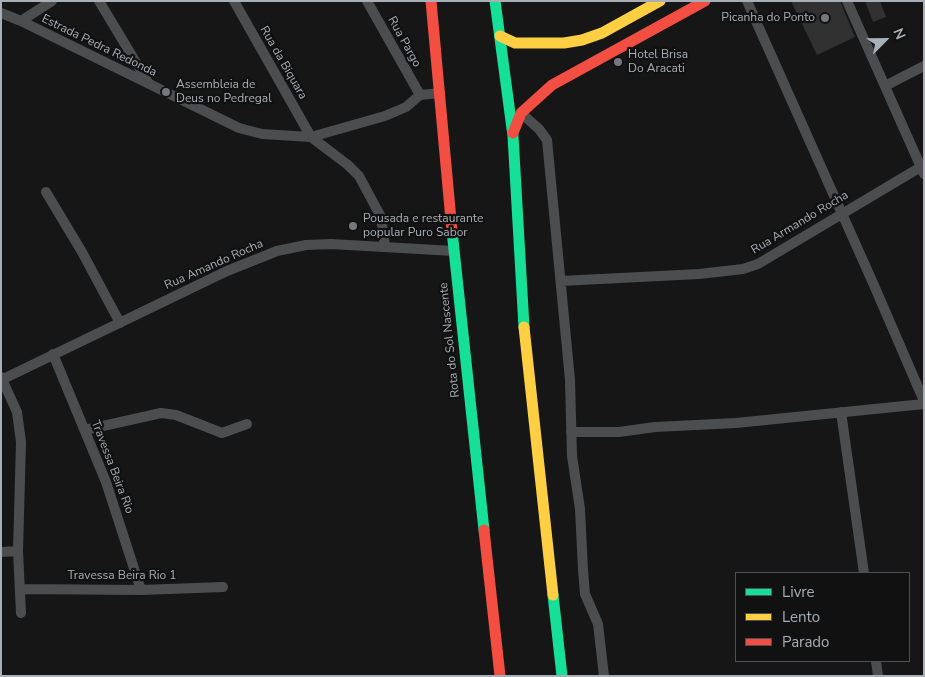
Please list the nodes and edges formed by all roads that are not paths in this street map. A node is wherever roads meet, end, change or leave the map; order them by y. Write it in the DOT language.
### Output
graph roads {
  1 [pos="52,1"];
  2 [pos="99,1"];
  3 [pos="234,1"];
  4 [pos="367,1"];
  5 [pos="431,1"];
  6 [pos="496,1"];
  7 [pos="660,1"];
  8 [pos="705,1"];
  9 [pos="747,1"];
  10 [pos="846,1"];
  11 [pos="1,14"];
  12 [pos="21,21"];
  13 [pos="500,36"];
  14 [pos="924,66"];
  15 [pos="150,85"];
  16 [pos="885,86"];
  17 [pos="440,93"];
  18 [pos="420,95"];
  19 [pos="521,113"];
  20 [pos="513,136"];
  21 [pos="311,137"];
  22 [pos="923,169"];
  23 [pos="46,192"];
  24 [pos="841,213"];
  25 [pos="385,246"];
  26 [pos="454,251"];
  27 [pos="560,281"];
  28 [pos="120,323"];
  29 [pos="53,354"];
  30 [pos="2,379"];
  31 [pos="924,403"];
  32 [pos="841,412"];
  33 [pos="247,424"];
  34 [pos="85,430"];
  35 [pos="571,432"];
  36 [pos="18,551"];
  37 [pos="1,552"];
  38 [pos="864,572"];
  39 [pos="223,587"];
  40 [pos="20,589"];
  41 [pos="141,590"];
  42 [pos="21,613"];
  43 [pos="876,662"];
  44 [pos="500,676"];
  45 [pos="562,676"];
  46 [pos="604,676"];
  47 [pos="878,676"];
  1 -- 12 [label="street"];
  2 -- 15 [label="street"];
  3 -- 21 [label="street, Rua da Biquara"];
  4 -- 18 [label="street, Rua Pargo"];
  5 -- 17 [label="highway, Rota do Sol Nascente"];
  6 -- 13 [label="highway"];
  7 -- 13 [label="highway"];
  8 -- 19 [label="highway"];
  9 -- 24 [label="street"];
  10 -- 16 [label="street"];
  11 -- 12 [label="street, Estrada Pedra Redonda"];
  12 -- 15 [label="street, Estrada Pedra Redonda"];
  13 -- 20 [label="highway"];
  14 -- 16 [label="street"];
  15 -- 21 [label="street, Estrada Pedra Redonda"];
  16 -- 22 [label="street"];
  17 -- 18 [label="street"];
  17 -- 26 [label="highway, Rota do Sol Nascente"];
  18 -- 21 [label="street"];
  19 -- 20 [label="highway"];
  19 -- 27 [label="street"];
  20 -- 45 [label="highway"];
  21 -- 25 [label="street"];
  22 -- 24 [label="street, Rua Armando Rocha"];
  23 -- 28 [label="street"];
  24 -- 27 [label="street, Rua Armando Rocha"];
  24 -- 31 [label="street"];
  25 -- 26 [label="street, Rua Amando Rocha"];
  25 -- 28 [label="street, Rua Amando Rocha"];
  26 -- 44 [label="highway, Rota do Sol Nascente"];
  27 -- 35 [label="street"];
  28 -- 29 [label="street, Rua Amando Rocha"];
  29 -- 30 [label="street, Rua Amando Rocha"];
  29 -- 34 [label="street, Travessa Beira Rio"];
  30 -- 36 [label="street"];
  31 -- 32 [label="street"];
  32 -- 35 [label="street"];
  32 -- 38 [label="street"];
  33 -- 34 [label="street"];
  34 -- 41 [label="street, Travessa Beira Rio"];
  35 -- 46 [label="street"];
  36 -- 37 [label="street"];
  36 -- 40 [label="street"];
  39 -- 41 [label="street, Travessa Beira Rio 1"];
  40 -- 41 [label="street, Travessa Beira Rio 1"];
  40 -- 42 [label="street"];
  43 -- 47 [label="street"];
}
